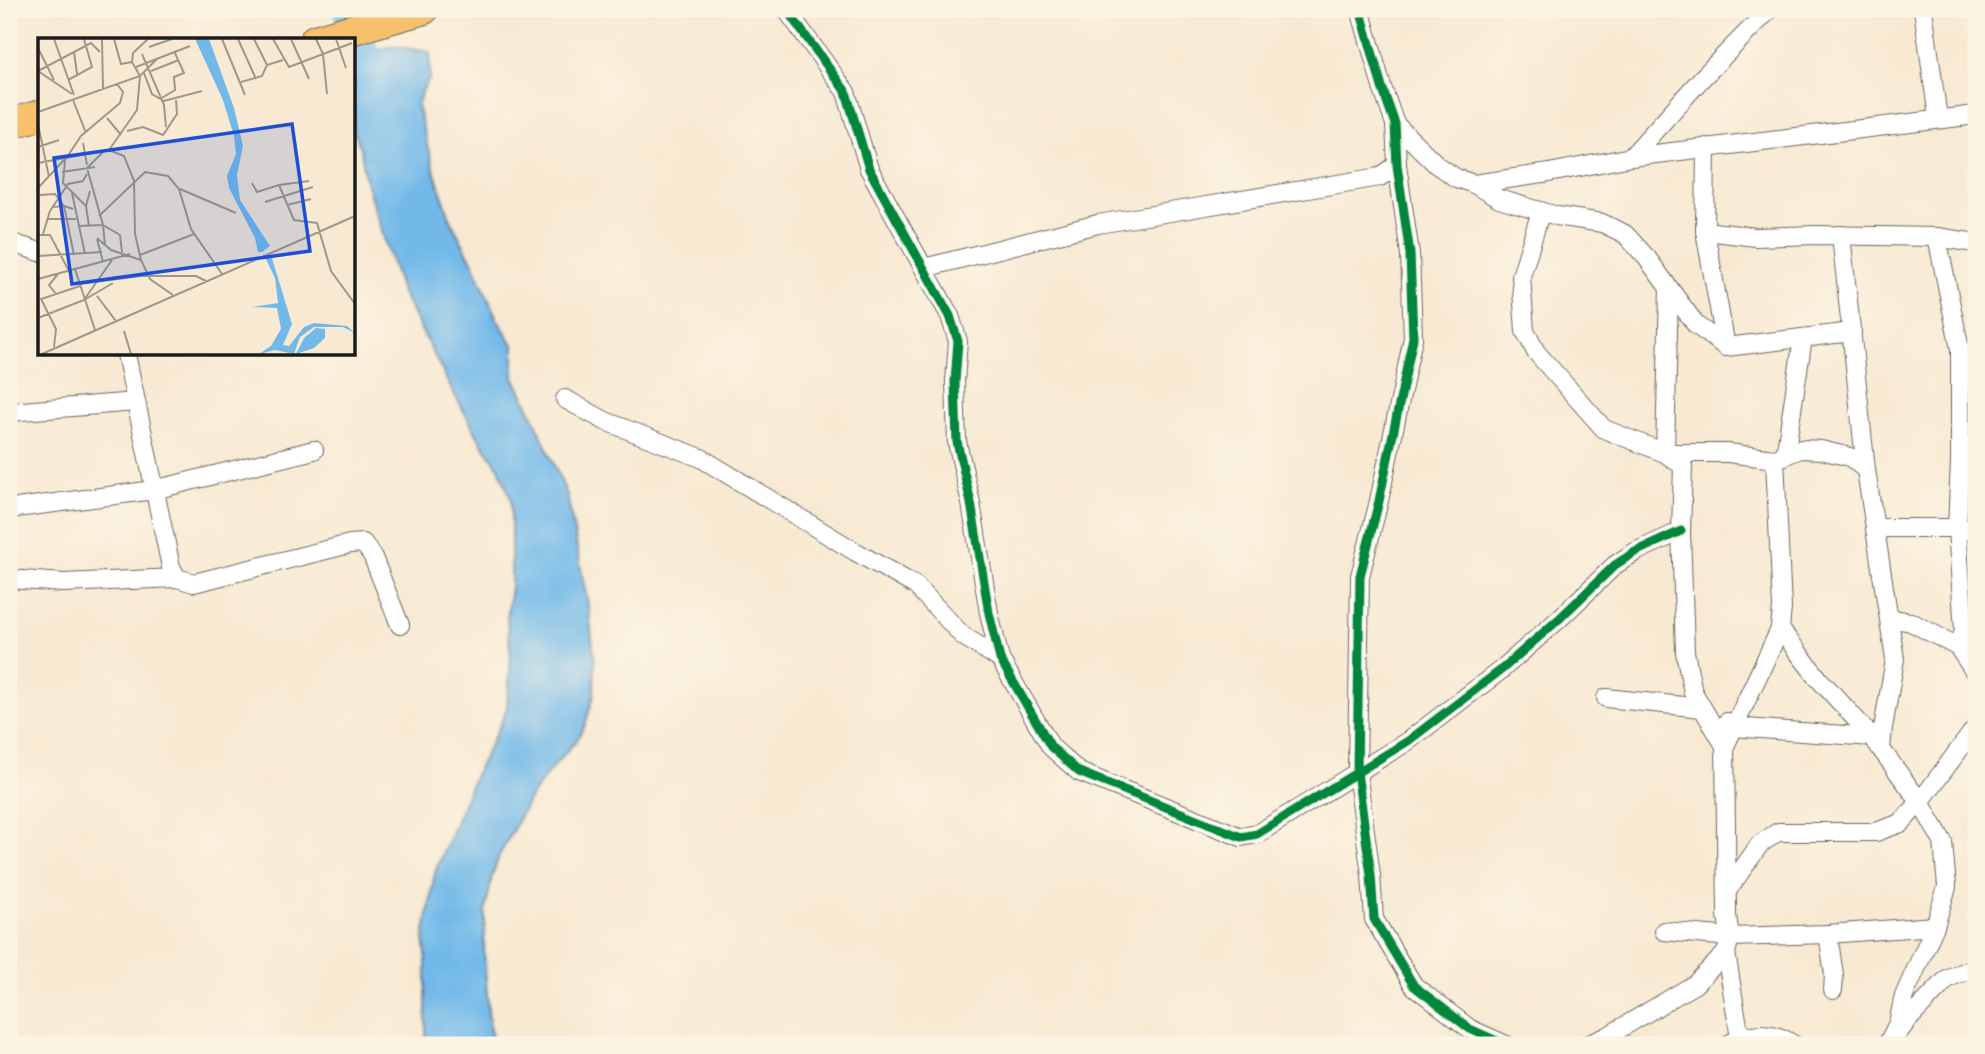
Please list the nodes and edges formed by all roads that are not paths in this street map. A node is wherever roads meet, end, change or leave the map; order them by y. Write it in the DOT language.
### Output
graph roads {
  1 [pos="424,9"];
  2 [pos="786,9"];
  3 [pos="1360,9"];
  4 [pos="1770,9"];
  5 [pos="1923,9"];
  6 [pos="321,38"];
  7 [pos="1976,115"];
  8 [pos="38,116"];
  9 [pos="1938,118"];
  10 [pos="9,124"];
  11 [pos="1395,124"];
  12 [pos="1706,147"];
  13 [pos="1631,157"];
  14 [pos="1397,164"];
  15 [pos="1474,184"];
  16 [pos="1541,211"];
  17 [pos="1705,231"];
  18 [pos="1841,235"];
  19 [pos="1937,237"];
  20 [pos="9,242"];
  21 [pos="1976,243"];
  22 [pos="38,251"];
  23 [pos="924,268"];
  24 [pos="1669,288"];
  25 [pos="1852,332"];
  26 [pos="1803,338"];
  27 [pos="1726,347"];
  28 [pos="126,355"];
  29 [pos="565,400"];
  30 [pos="136,402"];
  31 [pos="9,412"];
  32 [pos="314,450"];
  33 [pos="1665,453"];
  34 [pos="1780,457"];
  35 [pos="1866,470"];
  36 [pos="154,490"];
  37 [pos="9,509"];
  38 [pos="1875,528"];
  39 [pos="1957,528"];
  40 [pos="1681,531"];
  41 [pos="1976,531"];
  42 [pos="177,578"];
  43 [pos="9,579"];
  44 [pos="1889,618"];
  45 [pos="400,625"];
  46 [pos="1780,629"];
  47 [pos="1967,648"];
  48 [pos="1000,659"];
  49 [pos="1976,674"];
  50 [pos="1693,692"];
  51 [pos="1606,698"];
  52 [pos="1702,708"];
  53 [pos="1733,727"];
  54 [pos="1976,727"];
  55 [pos="1879,738"];
  56 [pos="1725,746"];
  57 [pos="1357,772"];
  58 [pos="1920,803"];
  59 [pos="1727,891"];
  60 [pos="1936,926"];
  61 [pos="1664,931"];
  62 [pos="1828,934"];
  63 [pos="1728,945"];
  64 [pos="1973,973"];
  65 [pos="1833,990"];
  66 [pos="1736,1043"];
  67 [pos="1506,1045"];
  68 [pos="1587,1045"];
  69 [pos="1794,1045"];
  70 [pos="1888,1045"];
  1 -- 6 [label="highway"];
  2 -- 23 [label="street"];
  3 -- 11 [label="street"];
  4 -- 13 [label="street"];
  5 -- 9 [label="street"];
  7 -- 9 [label="street"];
  8 -- 10 [label="highway"];
  9 -- 12 [label="street"];
  11 -- 14 [label="street"];
  11 -- 15 [label="street"];
  12 -- 13 [label="street"];
  12 -- 17 [label="street"];
  13 -- 15 [label="street"];
  14 -- 23 [label="street"];
  14 -- 57 [label="street"];
  15 -- 16 [label="street"];
  16 -- 24 [label="street"];
  16 -- 33 [label="street"];
  17 -- 18 [label="street"];
  17 -- 27 [label="street"];
  18 -- 19 [label="street"];
  18 -- 25 [label="street"];
  19 -- 21 [label="street"];
  19 -- 39 [label="street"];
  20 -- 22 [label="street"];
  23 -- 48 [label="street"];
  24 -- 27 [label="street"];
  24 -- 33 [label="street"];
  25 -- 26 [label="street"];
  25 -- 35 [label="street"];
  26 -- 27 [label="street"];
  26 -- 34 [label="street"];
  28 -- 30 [label="street"];
  29 -- 48 [label="street"];
  30 -- 31 [label="street"];
  30 -- 36 [label="street"];
  32 -- 36 [label="street"];
  33 -- 34 [label="street"];
  33 -- 40 [label="street"];
  34 -- 35 [label="street"];
  34 -- 46 [label="street"];
  35 -- 38 [label="street"];
  36 -- 37 [label="street"];
  36 -- 42 [label="street"];
  38 -- 39 [label="street"];
  38 -- 44 [label="street"];
  39 -- 41 [label="street"];
  39 -- 47 [label="street"];
  40 -- 50 [label="street"];
  40 -- 57 [label="street"];
  42 -- 43 [label="street"];
  42 -- 45 [label="street"];
  44 -- 47 [label="street"];
  44 -- 55 [label="street"];
  46 -- 53 [label="street"];
  46 -- 55 [label="street"];
  47 -- 49 [label="street"];
  48 -- 57 [label="street"];
  50 -- 52 [label="street"];
  50 -- 53 [label="street"];
  51 -- 52 [label="street"];
  52 -- 56 [label="street"];
  53 -- 55 [label="street"];
  53 -- 56 [label="street"];
  54 -- 58 [label="street"];
  55 -- 58 [label="street"];
  56 -- 59 [label="street"];
  57 -- 67 [label="street"];
  58 -- 59 [label="street"];
  58 -- 60 [label="street"];
  59 -- 63 [label="street"];
  60 -- 62 [label="street"];
  60 -- 70 [label="street"];
  61 -- 63 [label="street"];
  62 -- 63 [label="street"];
  62 -- 65 [label="street"];
  63 -- 66 [label="street"];
  63 -- 68 [label="street"];
  64 -- 70 [label="street"];
  66 -- 69 [label="street"];
}
